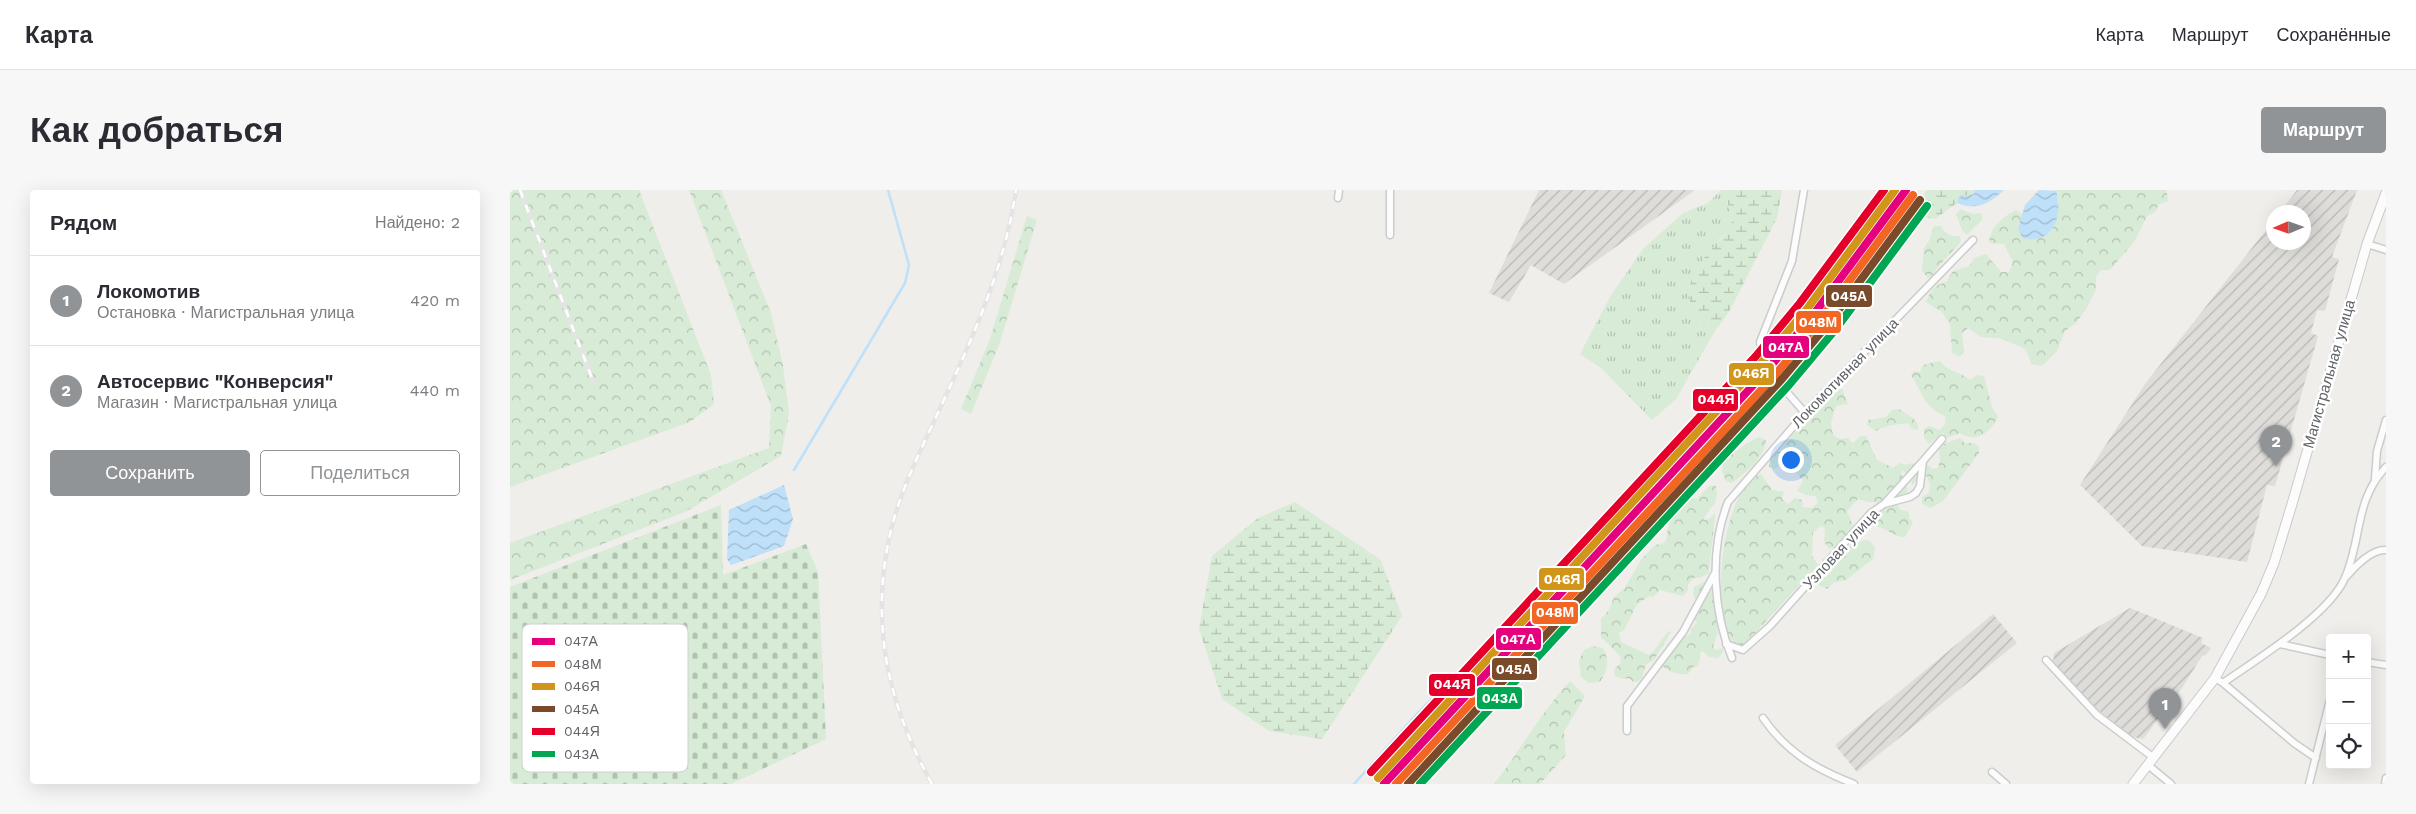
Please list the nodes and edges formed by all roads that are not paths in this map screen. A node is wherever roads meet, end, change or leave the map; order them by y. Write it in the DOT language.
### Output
graph roads {
  1 [pos="1339,190"];
  2 [pos="1390,190"];
  3 [pos="1804,190"];
  4 [pos="2386,193"];
  5 [pos="1338,198"];
  6 [pos="1390,235"];
  7 [pos="1973,240"];
  8 [pos="2367,244"];
  9 [pos="2386,250"];
  10 [pos="1805,413"];
  11 [pos="2386,420"];
  12 [pos="1942,439"];
  13 [pos="1923,461"];
  14 [pos="2386,467"];
  15 [pos="2376,478"];
  16 [pos="1884,504"];
  17 [pos="2386,550"];
  18 [pos="1716,572"];
  19 [pos="2344,580"];
  20 [pos="1726,644"];
  21 [pos="2280,644"];
  22 [pos="2326,654"];
  23 [pos="1732,658"];
  24 [pos="2046,660"];
  25 [pos="2371,663"];
  26 [pos="2386,665"];
  27 [pos="2219,681"];
  28 [pos="2326,717"];
  29 [pos="1763,718"];
  30 [pos="1627,731"];
  31 [pos="2316,758"];
  32 [pos="2151,762"];
  33 [pos="1992,772"];
  34 [pos="2386,778"];
  35 [pos="1854,784"];
  36 [pos="2006,784"];
  37 [pos="2133,784"];
  38 [pos="2171,784"];
  39 [pos="2309,784"];
  40 [pos="2385,784"];
  1 -- 5 [label="street"];
  2 -- 6 [label="street"];
  3 -- 10 [label="street"];
  4 -- 8 [label="main road, Магистральная улица"];
  7 -- 10 [label="street, Локомотивная улица"];
  8 -- 9 [label="street"];
  8 -- 27 [label="main road, Магистральная улица"];
  10 -- 18 [label="street, Локомотивная улица"];
  11 -- 15 [label="street"];
  12 -- 13 [label="street"];
  13 -- 16 [label="street"];
  13 -- 16 [label="street, Узловая улица"];
  14 -- 15 [label="street"];
  15 -- 19 [label="street"];
  16 -- 20 [label="street, Узловая улица"];
  17 -- 19 [label="street"];
  18 -- 20 [label="street, Локомотивная улица"];
  18 -- 30 [label="street"];
  19 -- 21 [label="street"];
  20 -- 23 [label="street, Локомотивная улица"];
  21 -- 22 [label="street"];
  21 -- 27 [label="street"];
  24 -- 32 [label="street"];
  25 -- 26 [label="street"];
  27 -- 31 [label="street"];
  27 -- 32 [label="main road, Магистральная улица"];
  28 -- 31 [label="street"];
  29 -- 35 [label="street"];
  31 -- 39 [label="street"];
  32 -- 37 [label="main road, Магистральная улица"];
  32 -- 38 [label="street"];
  33 -- 36 [label="street"];
  34 -- 40 [label="street"];
}
